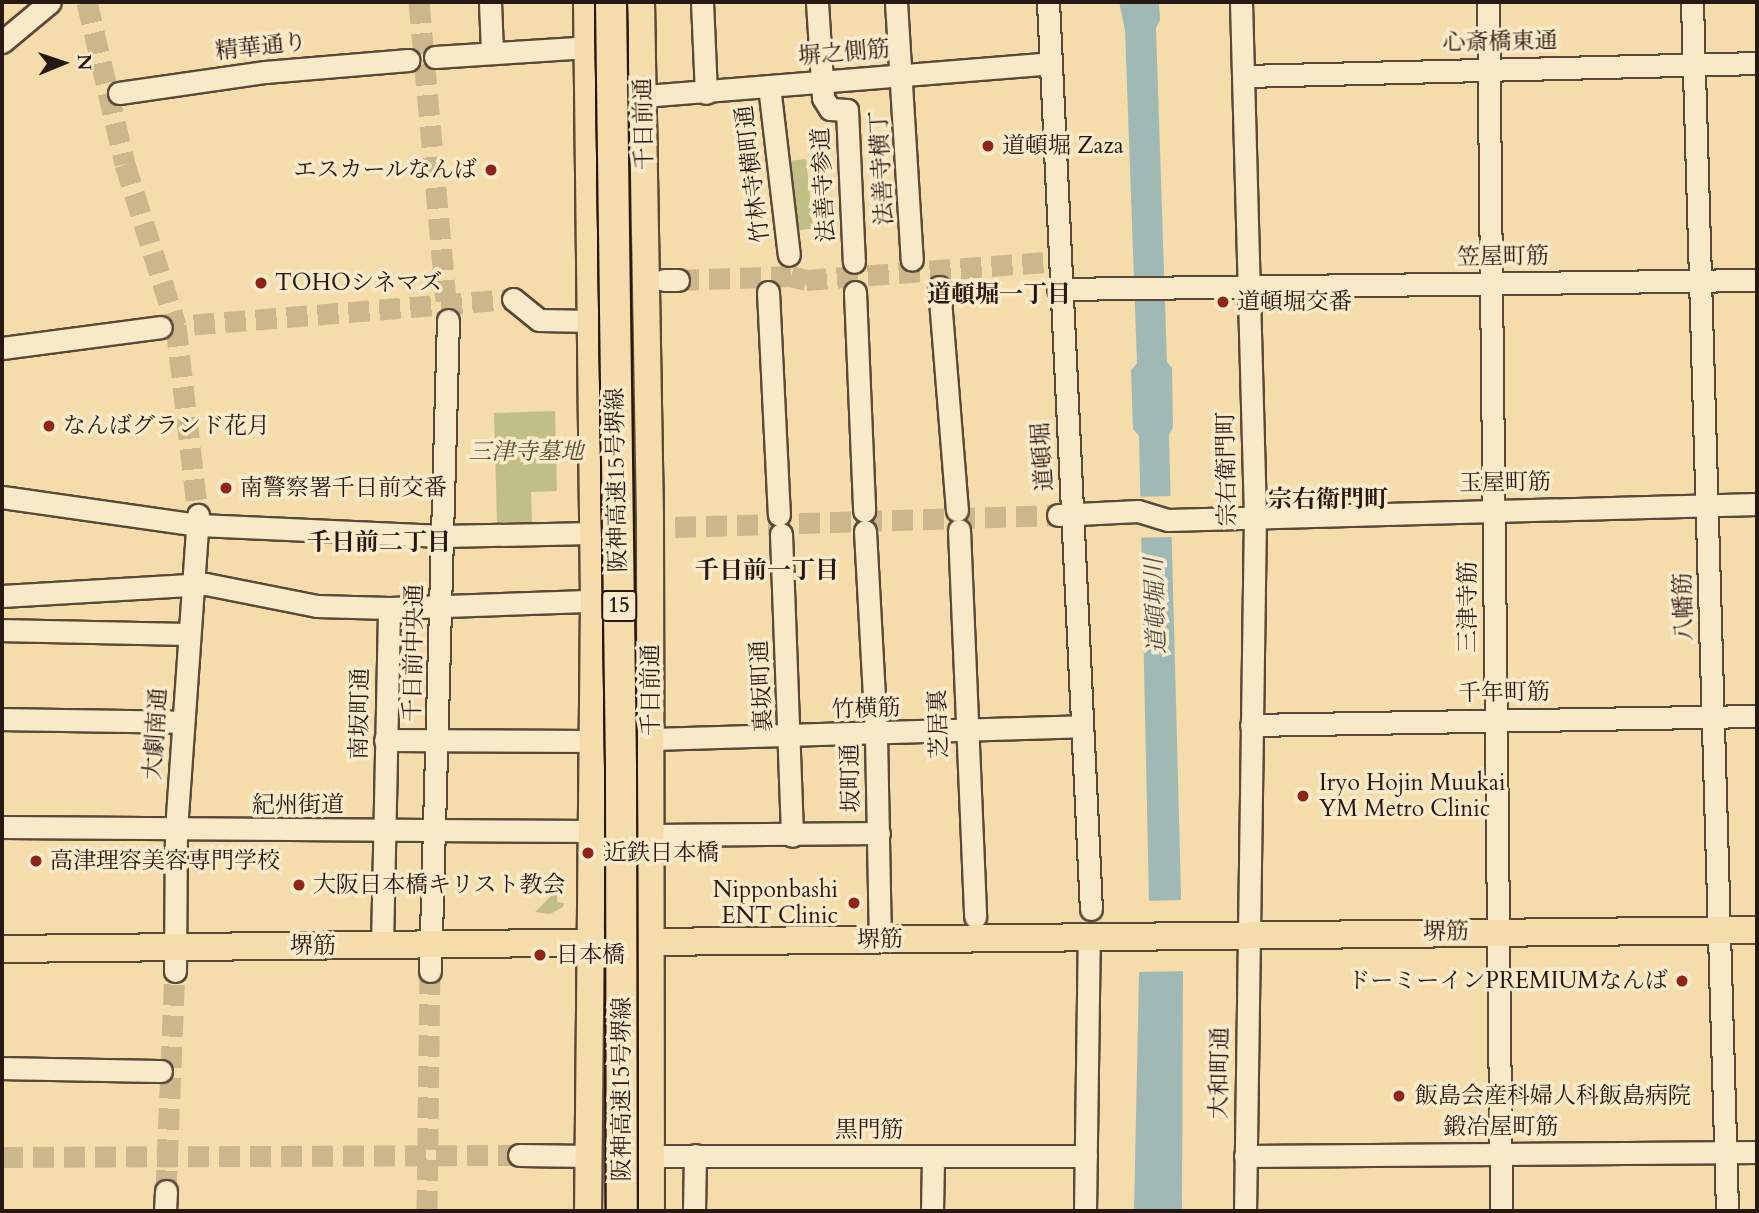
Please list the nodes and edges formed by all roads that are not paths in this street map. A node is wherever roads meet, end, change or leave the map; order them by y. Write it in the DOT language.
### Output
graph roads {
  1 [pos="50,2"];
  2 [pos="490,2"];
  3 [pos="587,2"];
  4 [pos="611,2"];
  5 [pos="641,2"];
  6 [pos="702,2"];
  7 [pos="817,2"];
  8 [pos="896,2"];
  9 [pos="1048,2"];
  10 [pos="1241,2"];
  11 [pos="1488,2"];
  12 [pos="1692,2"];
  13 [pos="2,42"];
  14 [pos="588,47"];
  15 [pos="492,52"];
  16 [pos="435,57"];
  17 [pos="409,60"];
  18 [pos="1757,63"];
  19 [pos="1050,64"];
  20 [pos="1693,64"];
  21 [pos="1489,68"];
  22 [pos="904,74"];
  23 [pos="1245,76"];
  24 [pos="822,81"];
  25 [pos="769,86"];
  26 [pos="118,93"];
  27 [pos="706,93"];
  28 [pos="644,96"];
  29 [pos="789,255"];
  30 [pos="912,260"];
  31 [pos="854,262"];
  32 [pos="1757,279"];
  33 [pos="1700,281"];
  34 [pos="1491,284"];
  35 [pos="939,286"];
  36 [pos="1250,288"];
  37 [pos="1058,289"];
  38 [pos="768,292"];
  39 [pos="855,292"];
  40 [pos="513,299"];
  41 [pos="448,320"];
  42 [pos="592,321"];
  43 [pos="162,327"];
  44 [pos="2,348"];
  45 [pos="2,497"];
  46 [pos="1757,504"];
  47 [pos="1706,505"];
  48 [pos="1493,510"];
  49 [pos="1066,515"];
  50 [pos="1255,515"];
  51 [pos="198,520"];
  52 [pos="593,533"];
  53 [pos="442,536"];
  54 [pos="195,585"];
  55 [pos="2,596"];
  56 [pos="594,601"];
  57 [pos="441,605"];
  58 [pos="389,608"];
  59 [pos="2,630"];
  60 [pos="189,634"];
  61 [pos="1714,716"];
  62 [pos="1757,716"];
  63 [pos="2,719"];
  64 [pos="1494,719"];
  65 [pos="183,722"];
  66 [pos="1251,725"];
  67 [pos="1082,726"];
  68 [pos="965,730"];
  69 [pos="876,735"];
  70 [pos="791,738"];
  71 [pos="652,739"];
  72 [pos="385,740"];
  73 [pos="438,740"];
  74 [pos="593,741"];
  75 [pos="2,827"];
  76 [pos="176,831"];
  77 [pos="593,831"];
  78 [pos="383,832"];
  79 [pos="434,832"];
  80 [pos="879,833"];
  81 [pos="652,835"];
  82 [pos="792,836"];
  83 [pos="1090,909"];
  84 [pos="975,917"];
  85 [pos="1717,930"];
  86 [pos="1757,930"];
  87 [pos="1496,932"];
  88 [pos="1248,935"];
  89 [pos="1089,938"];
  90 [pos="880,940"];
  91 [pos="651,944"];
  92 [pos="594,945"];
  93 [pos="382,946"];
  94 [pos="2,949"];
  95 [pos="431,958"];
  96 [pos="175,959"];
  97 [pos="2,1068"];
  98 [pos="160,1071"];
  99 [pos="1757,1152"];
  100 [pos="1500,1153"];
  101 [pos="1726,1153"];
  102 [pos="519,1155"];
  103 [pos="695,1155"];
  104 [pos="578,1156"];
  105 [pos="652,1156"];
  106 [pos="1086,1156"];
  107 [pos="1245,1156"];
  108 [pos="933,1157"];
  109 [pos="588,1211"];
  110 [pos="622,1211"];
  111 [pos="651,1211"];
  112 [pos="694,1211"];
  113 [pos="932,1211"];
  114 [pos="1085,1211"];
  115 [pos="1245,1211"];
  116 [pos="1501,1211"];
  117 [pos="1727,1211"];
  1 -- 13 [label="street"];
  2 -- 15 [label="street"];
  3 -- 14 [label="main road"];
  4 -- 110 [label="highway, 阪神高速15号堺線 / 15, bridge"];
  5 -- 28 [label="main road, 千日前通"];
  6 -- 27 [label="street"];
  7 -- 24 [label="street"];
  8 -- 22 [label="street, 法善寺横丁"];
  9 -- 19 [label="street, 道頓堀"];
  10 -- 23 [label="street, 宗右衛門町"];
  11 -- 21 [label="street, 三津寺筋"];
  12 -- 20 [label="street, 八幡筋"];
  14 -- 15 [label="street"];
  14 -- 42 [label="main road"];
  15 -- 16 [label="street"];
  17 -- 26 [label="street, 精華通り"];
  18 -- 20 [label="street, 心斎橋東通"];
  19 -- 22 [label="street, 塀之側筋"];
  19 -- 37 [label="street, 道頓堀"];
  20 -- 21 [label="street, 心斎橋東通"];
  20 -- 33 [label="street, 八幡筋"];
  21 -- 23 [label="street, 心斎橋東通"];
  21 -- 34 [label="street, 三津寺筋"];
  22 -- 24 [label="street, 塀之側筋"];
  22 -- 30 [label="street, 法善寺横丁"];
  23 -- 36 [label="street, 宗右衛門町"];
  24 -- 25 [label="street, 塀之側筋"];
  24 -- 31 [label="street, 法善寺参道"];
  25 -- 27 [label="street, 塀之側筋"];
  25 -- 29 [label="street, 竹林寺横町通"];
  27 -- 28 [label="street, 塀之側筋"];
  28 -- 71 [label="main road, 千日前通"];
  32 -- 33 [label="street, 笠屋町筋"];
  33 -- 34 [label="street, 笠屋町筋"];
  33 -- 47 [label="street, 八幡筋"];
  34 -- 36 [label="street, 笠屋町筋"];
  34 -- 48 [label="street, 三津寺筋"];
  35 -- 68 [label="street, 芝居裏"];
  36 -- 37 [label="street, 笠屋町筋"];
  36 -- 50 [label="street, 宗右衛門町"];
  37 -- 49 [label="street, 道頓堀"];
  38 -- 70 [label="street, 裏坂町通"];
  39 -- 69 [label="street, 坂町通"];
  40 -- 42 [label="street"];
  41 -- 53 [label="street, 千日前中央通"];
  42 -- 52 [label="main road"];
  43 -- 44 [label="street"];
  45 -- 51 [label="street"];
  46 -- 47 [label="street, 玉屋町筋"];
  47 -- 48 [label="street, 玉屋町筋"];
  47 -- 61 [label="street, 八幡筋"];
  48 -- 50 [label="street, 玉屋町筋"];
  48 -- 64 [label="street, 三津寺筋"];
  49 -- 50 [label="street, 玉屋町筋"];
  49 -- 67 [label="street, 道頓堀"];
  50 -- 66 [label="street, 宗右衛門町"];
  51 -- 53 [label="street"];
  51 -- 54 [label="street, 大劇南通"];
  52 -- 53 [label="street"];
  52 -- 56 [label="main road"];
  53 -- 57 [label="street, 千日前中央通"];
  54 -- 55 [label="street"];
  54 -- 58 [label="street"];
  54 -- 60 [label="street, 大劇南通"];
  56 -- 57 [label="street"];
  56 -- 74 [label="main road"];
  57 -- 58 [label="street"];
  57 -- 73 [label="street, 千日前中央通"];
  58 -- 72 [label="street, 南坂町通"];
  59 -- 60 [label="street"];
  60 -- 65 [label="street, 大劇南通"];
  61 -- 62 [label="street, 千年町筋"];
  61 -- 64 [label="street, 千年町筋"];
  61 -- 85 [label="street, 八幡筋"];
  63 -- 65 [label="street"];
  64 -- 66 [label="street, 千年町筋"];
  64 -- 87 [label="street, 三津寺筋"];
  65 -- 76 [label="street, 大劇南通"];
  66 -- 88 [label="street, 宗右衛門町"];
  67 -- 68 [label="street, 竹横筋"];
  67 -- 83 [label="street, 道頓堀"];
  68 -- 69 [label="street, 竹横筋"];
  68 -- 84 [label="street, 芝居裏"];
  69 -- 70 [label="street, 竹横筋"];
  69 -- 80 [label="street, 坂町通"];
  70 -- 71 [label="street, 竹横筋"];
  70 -- 82 [label="street, 裏坂町通"];
  71 -- 81 [label="main road, 千日前通"];
  72 -- 73 [label="street"];
  72 -- 78 [label="street, 南坂町通"];
  73 -- 74 [label="street"];
  73 -- 79 [label="street, 千日前中央通"];
  74 -- 77 [label="main road"];
  75 -- 76 [label="street, 紀州街道"];
  76 -- 78 [label="street, 紀州街道"];
  76 -- 96 [label="street, 大劇南通"];
  77 -- 79 [label="street, 紀州街道"];
  77 -- 92 [label="main road"];
  78 -- 79 [label="street, 紀州街道"];
  78 -- 93 [label="street, 南坂町通"];
  79 -- 95 [label="street, 千日前中央通"];
  80 -- 82 [label="street"];
  80 -- 90 [label="street, 坂町通"];
  81 -- 82 [label="street"];
  81 -- 91 [label="main road, 千日前通"];
  85 -- 86 [label="main road, 堺筋"];
  85 -- 87 [label="main road, 堺筋"];
  85 -- 101 [label="street, 八幡筋"];
  87 -- 88 [label="main road, 堺筋"];
  87 -- 100 [label="street, 三津寺筋"];
  88 -- 89 [label="main road, 堺筋"];
  88 -- 107 [label="street, 大和町通"];
  89 -- 90 [label="main road, 堺筋"];
  89 -- 106 [label="street"];
  90 -- 91 [label="main road, 堺筋"];
  91 -- 92 [label="main road, 堺筋"];
  91 -- 105 [label="main road, 千日前通"];
  92 -- 95 [label="main road, 堺筋"];
  92 -- 104 [label="main road"];
  93 -- 95 [label="main road, 堺筋"];
  93 -- 96 [label="main road, 堺筋"];
  94 -- 96 [label="main road, 堺筋"];
  97 -- 98 [label="street"];
  99 -- 101 [label="street, 鍛冶屋町筋"];
  100 -- 101 [label="street, 鍛冶屋町筋"];
  100 -- 107 [label="street, 鍛冶屋町筋"];
  100 -- 116 [label="street, 三津寺筋"];
  101 -- 117 [label="street, 八幡筋"];
  102 -- 104 [label="street"];
  103 -- 105 [label="street, 黒門筋"];
  103 -- 108 [label="street, 黒門筋"];
  103 -- 112 [label="street"];
  104 -- 109 [label="main road"];
  105 -- 111 [label="main road, 千日前通"];
  106 -- 108 [label="street, 黒門筋"];
  106 -- 114 [label="street"];
  107 -- 115 [label="street, 大和町通"];
  108 -- 113 [label="street"];
}
